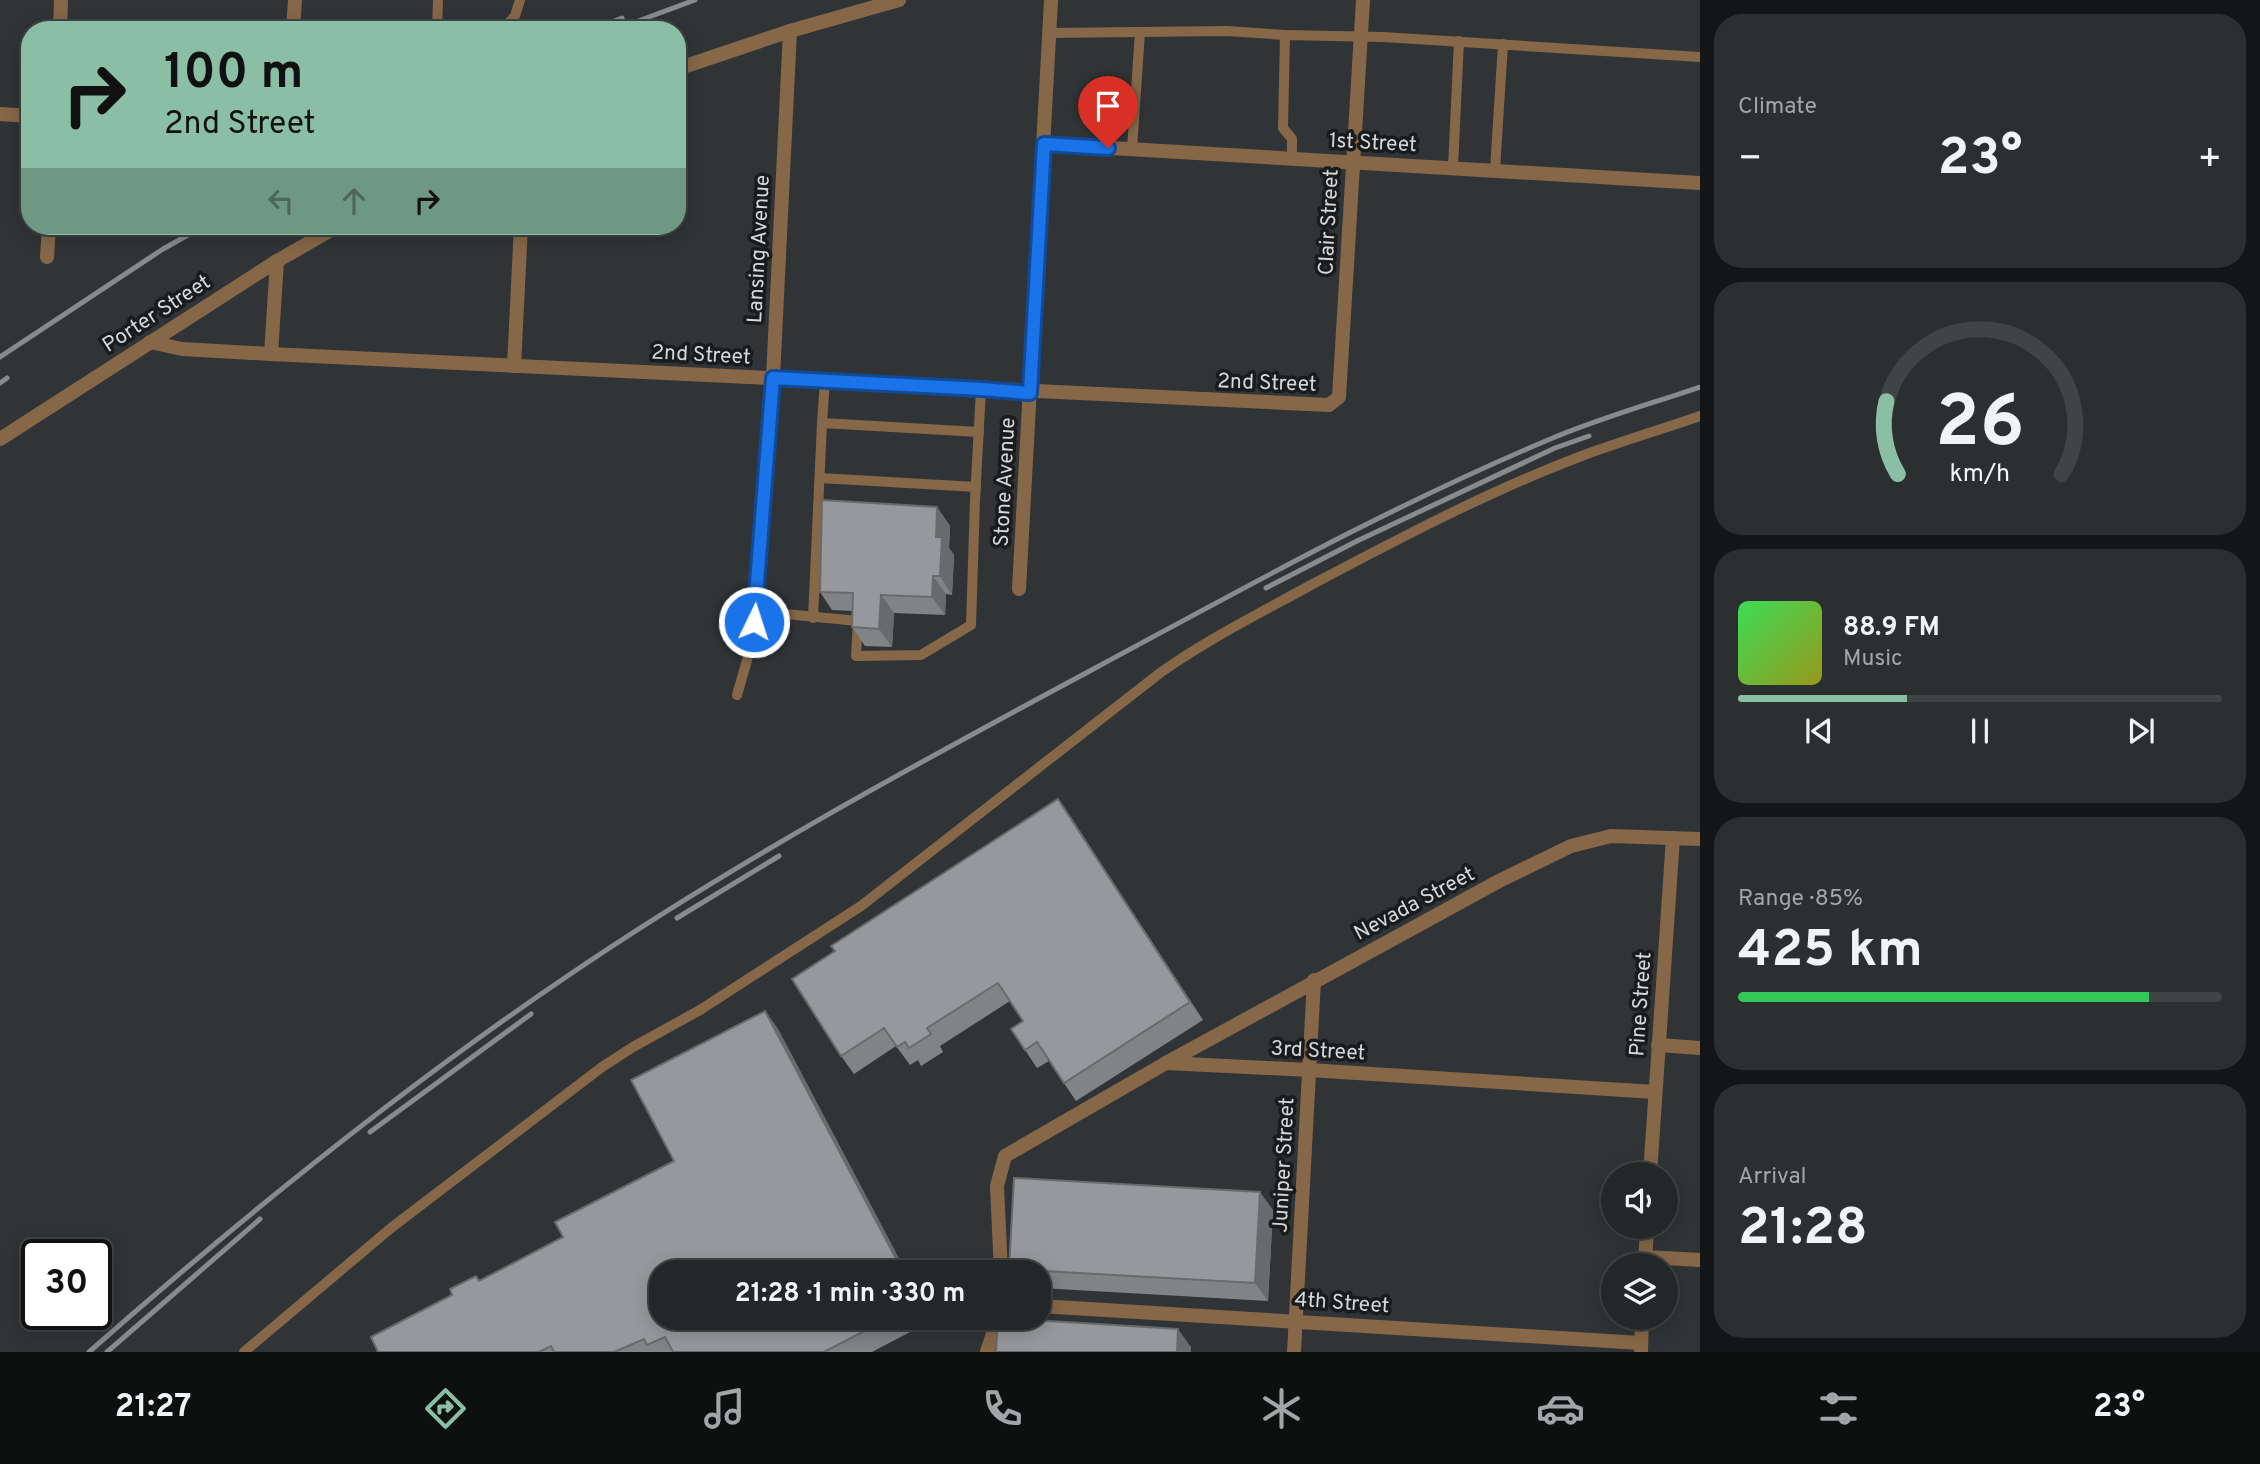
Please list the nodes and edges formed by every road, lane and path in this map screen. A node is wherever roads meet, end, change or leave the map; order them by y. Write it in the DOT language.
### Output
graph roads {
  1 [pos="61,0"];
  2 [pos="295,0"];
  3 [pos="438,0"];
  4 [pos="520,0"];
  5 [pos="900,0"];
  6 [pos="1051,0"];
  7 [pos="1363,0"];
  8 [pos="60,21"];
  9 [pos="294,21"];
  10 [pos="437,21"];
  11 [pos="510,21"];
  12 [pos="790,31"];
  13 [pos="1140,32"];
  14 [pos="1049,33"];
  15 [pos="1285,35"];
  16 [pos="1360,37"];
  17 [pos="1459,41"];
  18 [pos="1503,44"];
  19 [pos="1700,57"];
  20 [pos="686,66"];
  21 [pos="0,114"];
  22 [pos="21,115"];
  23 [pos="1044,144"];
  24 [pos="1132,149"];
  25 [pos="1292,158"];
  26 [pos="1353,163"];
  27 [pos="1452,167"];
  28 [pos="1495,170"];
  29 [pos="1700,183"];
  30 [pos="48,235"];
  31 [pos="322,235"];
  32 [pos="521,235"];
  33 [pos="47,257"];
  34 [pos="277,261"];
  35 [pos="150,342"];
  36 [pos="271,354"];
  37 [pos="514,366"];
  38 [pos="773,378"];
  39 [pos="825,380"];
  40 [pos="981,389"];
  41 [pos="1030,393"];
  42 [pos="1334,403"];
  43 [pos="1700,416"];
  44 [pos="822,423"];
  45 [pos="979,432"];
  46 [pos="0,439"];
  47 [pos="820,478"];
  48 [pos="976,487"];
  49 [pos="1019,589"];
  50 [pos="755,611"];
  51 [pos="813,618"];
  52 [pos="754,636"];
  53 [pos="737,695"];
  54 [pos="1673,838"];
  55 [pos="1700,839"];
  56 [pos="1314,980"];
  57 [pos="1658,1045"];
  58 [pos="1700,1048"];
  59 [pos="1166,1063"];
  60 [pos="1309,1070"];
  61 [pos="1655,1092"];
  62 [pos="1651,1162"];
  63 [pos="1000,1260"];
  64 [pos="1678,1260"];
  65 [pos="1700,1260"];
  66 [pos="1051,1307"];
  67 [pos="1296,1320"];
  68 [pos="995,1330"];
  69 [pos="1000,1330"];
  70 [pos="1642,1330"];
  71 [pos="1641,1348"];
  72 [pos="244,1352"];
  73 [pos="987,1352"];
  74 [pos="999,1352"];
  75 [pos="1294,1352"];
  1 -- 8 [label="street"];
  2 -- 9 [label="street"];
  3 -- 10 [label="lane"];
  4 -- 11 [label="lane"];
  5 -- 12 [label="street"];
  6 -- 14 [label="street, Stone Avenue"];
  7 -- 16 [label="street, Clair Street"];
  12 -- 20 [label="street"];
  12 -- 38 [label="street, Lansing Avenue"];
  13 -- 14 [label="lane"];
  13 -- 15 [label="lane"];
  13 -- 24 [label="lane"];
  14 -- 23 [label="street, Stone Avenue"];
  15 -- 16 [label="lane"];
  15 -- 25 [label="lane"];
  16 -- 17 [label="lane"];
  16 -- 26 [label="street, Clair Street"];
  17 -- 18 [label="lane"];
  17 -- 27 [label="lane"];
  18 -- 19 [label="lane"];
  18 -- 28 [label="lane"];
  21 -- 22 [label="street"];
  23 -- 24 [label="street, 1st Street"];
  23 -- 41 [label="street, Stone Avenue"];
  24 -- 25 [label="street, 1st Street"];
  25 -- 26 [label="street, 1st Street"];
  26 -- 27 [label="street, 1st Street"];
  26 -- 42 [label="street, Clair Street"];
  27 -- 28 [label="street, 1st Street"];
  28 -- 29 [label="street, 1st Street"];
  30 -- 33 [label="street"];
  31 -- 34 [label="street, Porter Street"];
  32 -- 37 [label="street"];
  34 -- 35 [label="street, Porter Street"];
  34 -- 36 [label="street"];
  35 -- 36 [label="street, 2nd Street"];
  35 -- 46 [label="street, Porter Street"];
  36 -- 37 [label="street, 2nd Street"];
  37 -- 38 [label="street, 2nd Street"];
  38 -- 39 [label="street, 2nd Street"];
  38 -- 50 [label="street, Lansing Avenue"];
  39 -- 40 [label="street, 2nd Street"];
  39 -- 44 [label="lane"];
  40 -- 41 [label="street, 2nd Street"];
  40 -- 45 [label="lane"];
  41 -- 42 [label="street, 2nd Street"];
  41 -- 49 [label="street, Stone Avenue"];
  43 -- 72 [label="lane"];
  44 -- 45 [label="lane"];
  44 -- 47 [label="lane"];
  45 -- 48 [label="lane"];
  47 -- 48 [label="lane"];
  47 -- 51 [label="lane"];
  48 -- 51 [label="lane"];
  50 -- 51 [label="lane"];
  50 -- 52 [label="street, Lansing Avenue"];
  52 -- 53 [label="lane"];
  54 -- 55 [label="street, Nevada Street"];
  54 -- 56 [label="street, Nevada Street"];
  54 -- 57 [label="street, Pine Street"];
  56 -- 59 [label="street, Nevada Street"];
  56 -- 60 [label="street, Juniper Street"];
  57 -- 58 [label="street"];
  57 -- 61 [label="street, Pine Street"];
  59 -- 60 [label="street, 3rd Street"];
  59 -- 63 [label="street"];
  60 -- 61 [label="street, 3rd Street"];
  60 -- 67 [label="street, Juniper Street"];
  61 -- 62 [label="street, Pine Street"];
  64 -- 65 [label="street"];
  66 -- 67 [label="street, 4th Street"];
  67 -- 71 [label="street, 4th Street"];
  67 -- 75 [label="street, Juniper Street"];
  68 -- 73 [label="street"];
  69 -- 74 [label="street"];
  70 -- 71 [label="street"];
}
